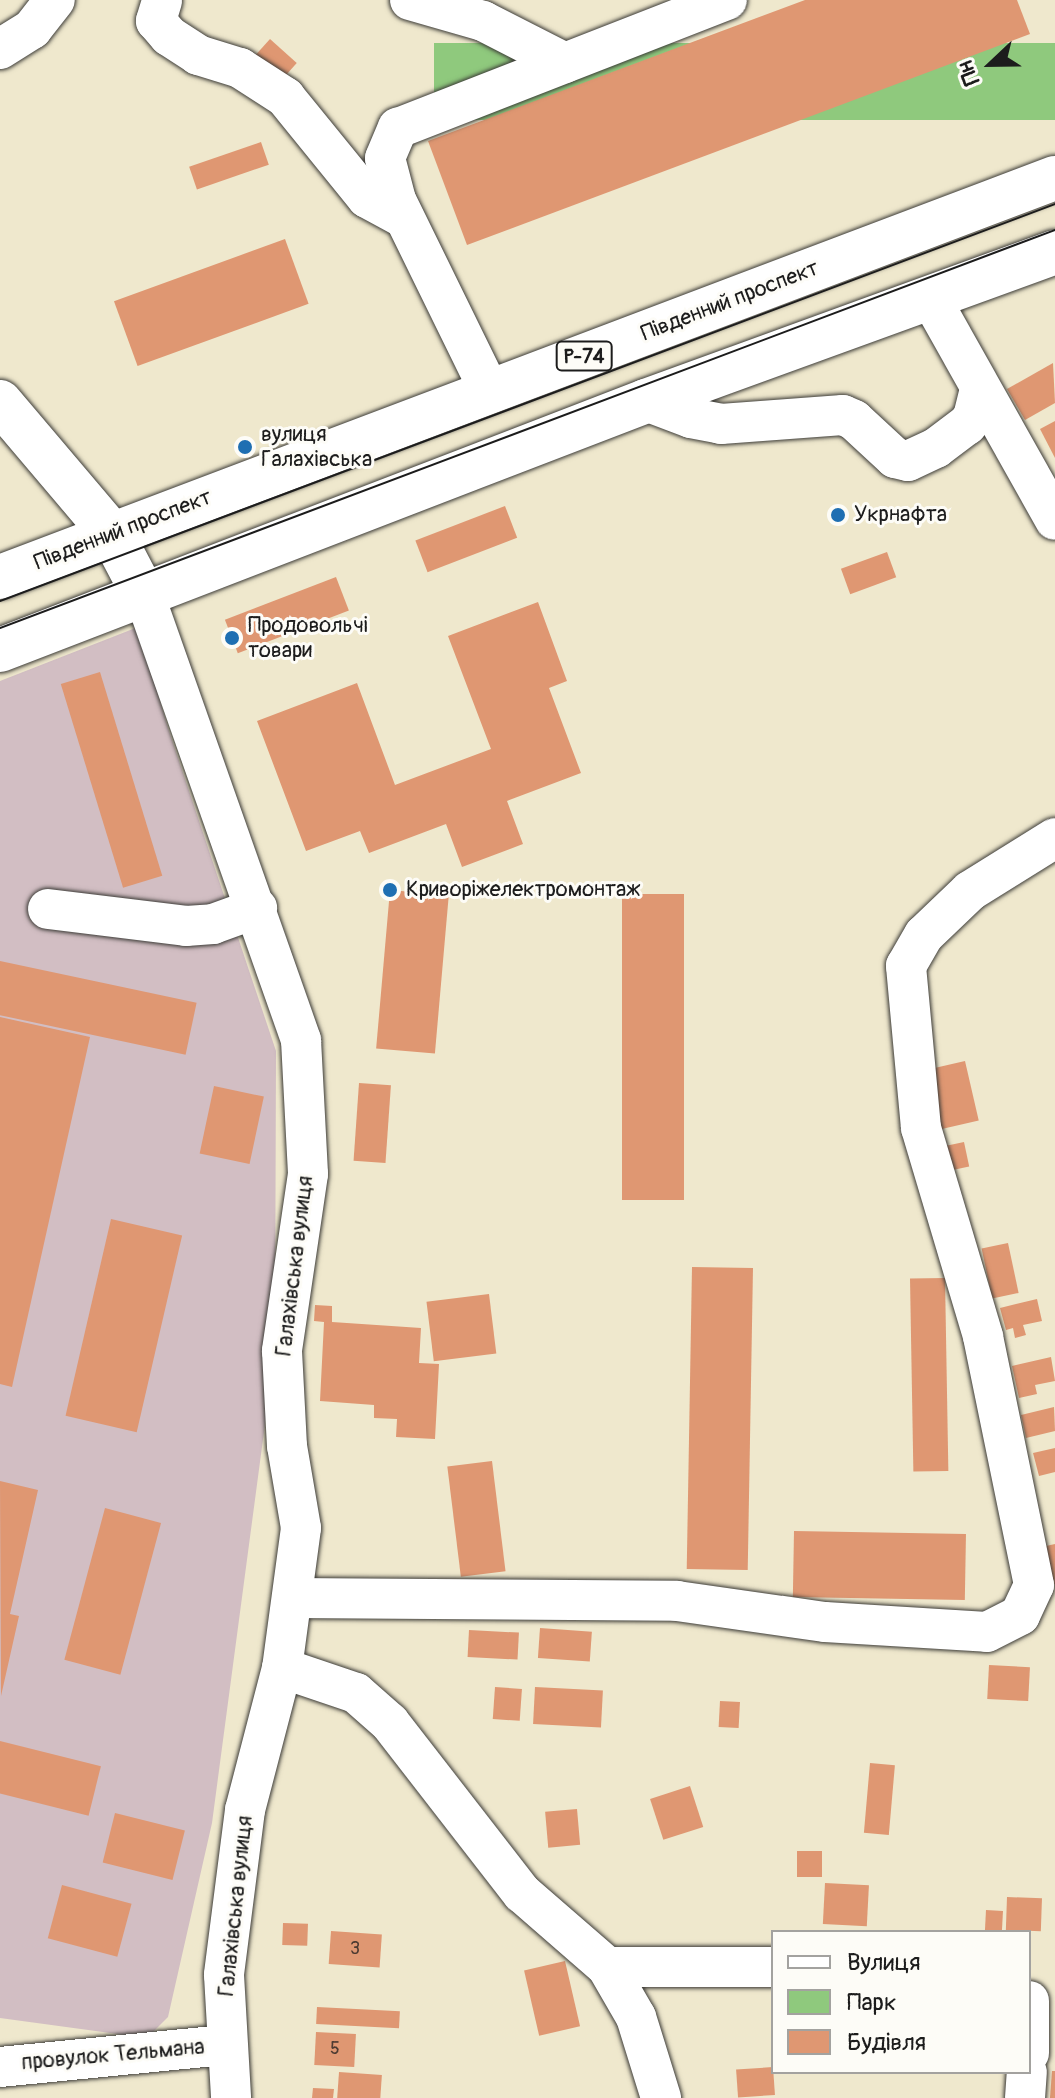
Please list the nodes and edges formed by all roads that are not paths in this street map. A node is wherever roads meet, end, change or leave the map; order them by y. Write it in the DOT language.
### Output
graph roads {
  1 [pos="55,0"];
  2 [pos="410,0"];
  3 [pos="727,0"];
  4 [pos="162,1"];
  5 [pos="0,49"];
  6 [pos="565,63"];
  7 [pos="1055,178"];
  8 [pos="404,218"];
  9 [pos="1055,252"];
  10 [pos="931,299"];
  11 [pos="980,389"];
  12 [pos="490,392"];
  13 [pos="646,401"];
  14 [pos="0,402"];
  15 [pos="1055,520"];
  16 [pos="112,534"];
  17 [pos="0,577"];
  18 [pos="145,597"];
  19 [pos="0,650"];
  20 [pos="1055,838"];
  21 [pos="257,908"];
  22 [pos="48,909"];
  23 [pos="292,1598"];
  24 [pos="282,1668"];
  25 [pos="607,1967"];
  26 [pos="771,1967"];
  27 [pos="226,2045"];
  28 [pos="1027,2074"];
  29 [pos="2,2076"];
  30 [pos="231,2098"];
  31 [pos="661,2098"];
  32 [pos="1025,2098"];
  1 -- 5 [label="street"];
  2 -- 6 [label="street"];
  3 -- 6 [label="street"];
  4 -- 8 [label="street"];
  6 -- 8 [label="street"];
  7 -- 12 [label="main road, Південний проспект / Р-74"];
  8 -- 12 [label="street"];
  9 -- 10 [label="main road"];
  10 -- 11 [label="street"];
  10 -- 13 [label="main road"];
  11 -- 13 [label="street"];
  11 -- 15 [label="street"];
  12 -- 16 [label="main road, Південний проспект / Р-74"];
  13 -- 18 [label="main road"];
  14 -- 16 [label="main road"];
  16 -- 17 [label="main road, Південний проспект / Р-74"];
  16 -- 18 [label="main road"];
  18 -- 19 [label="main road"];
  18 -- 21 [label="street, Галахівська вулиця"];
  20 -- 23 [label="street"];
  21 -- 22 [label="street"];
  21 -- 23 [label="street, Галахівська вулиця"];
  23 -- 24 [label="street, Галахівська вулиця"];
  24 -- 25 [label="street"];
  24 -- 27 [label="street, Галахівська вулиця"];
  25 -- 26 [label="street"];
  25 -- 31 [label="street"];
  27 -- 29 [label="street, провулок Тельмана"];
  27 -- 30 [label="street, Галахівська вулиця"];
  28 -- 32 [label="street"];
}
